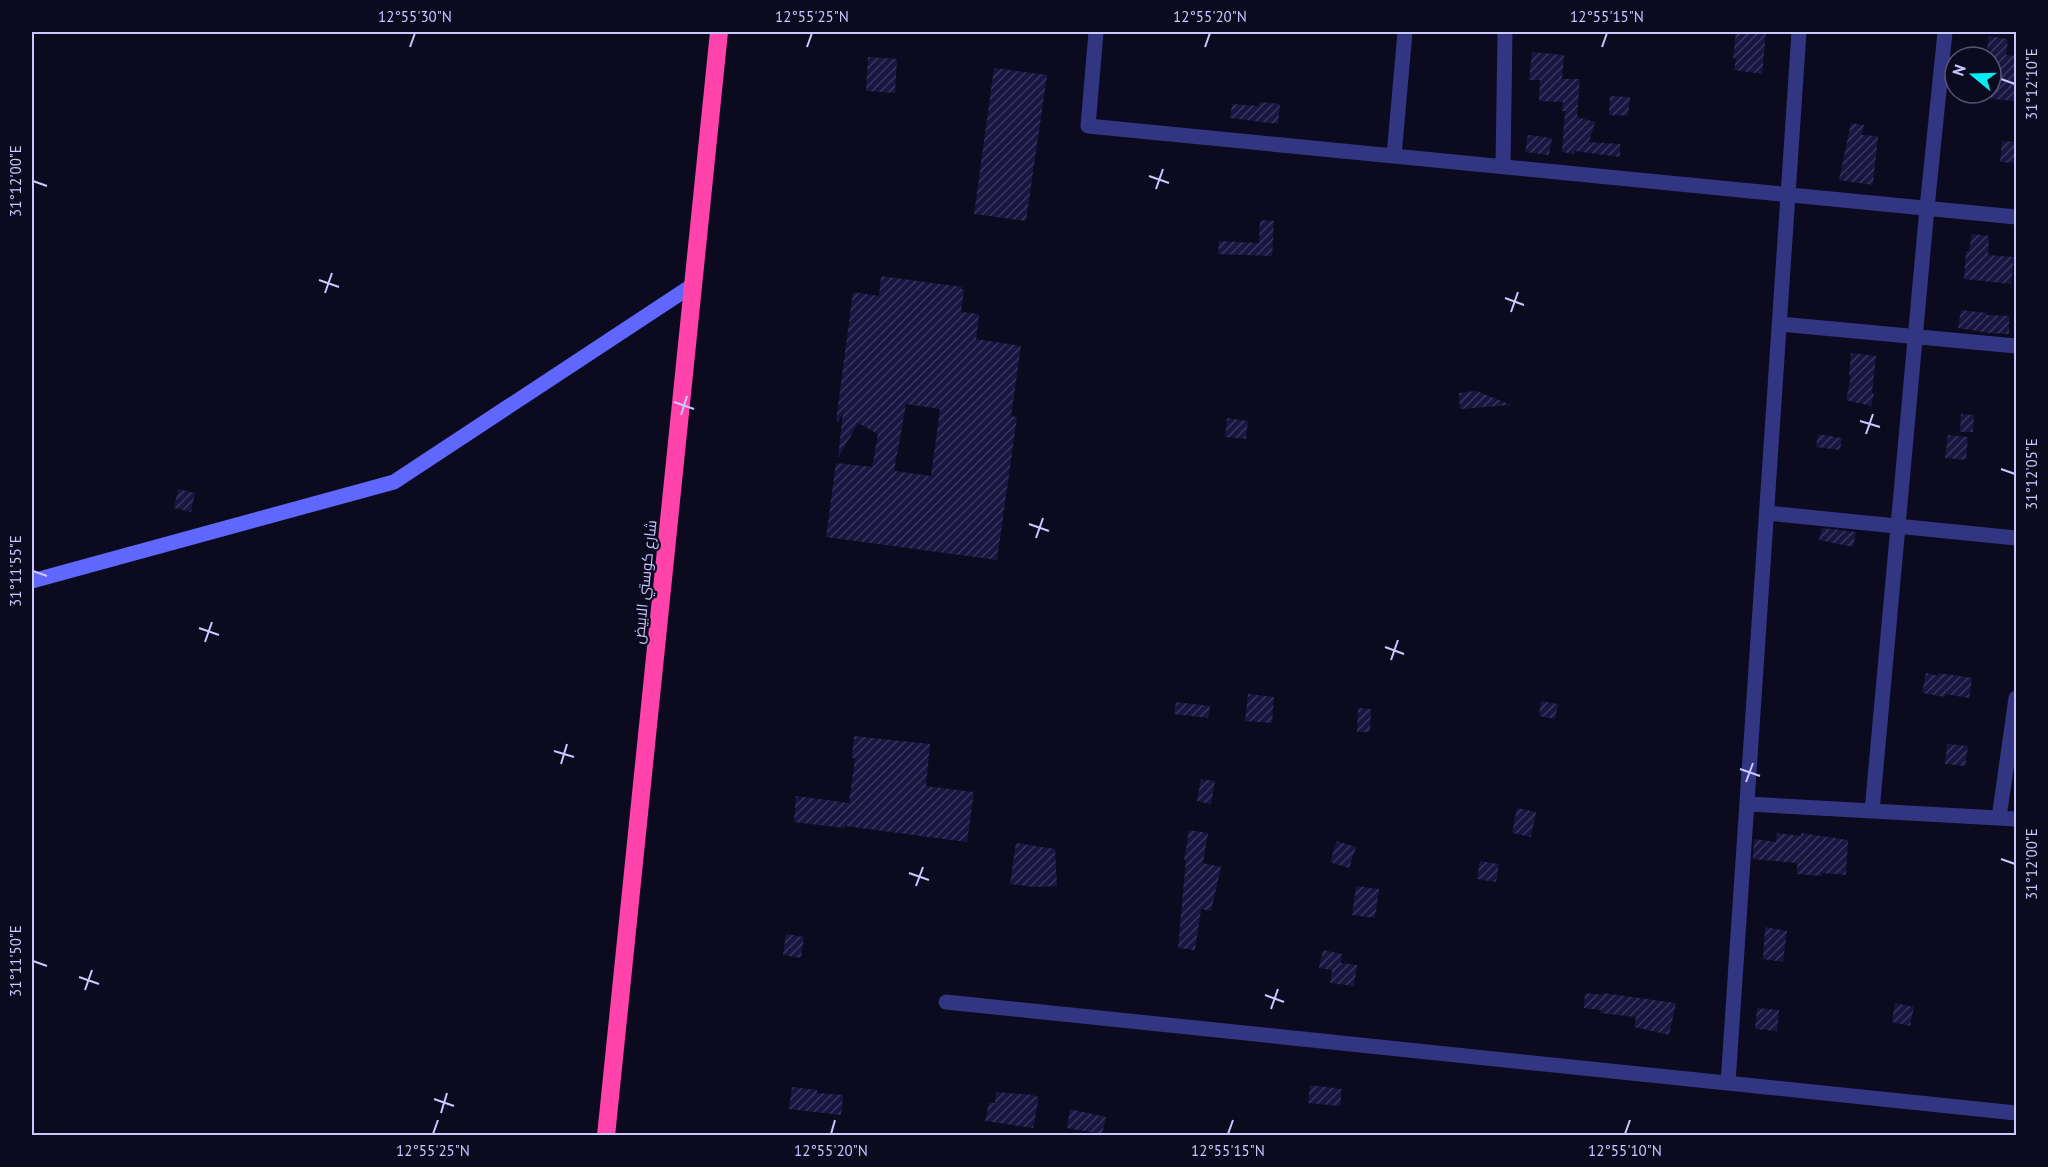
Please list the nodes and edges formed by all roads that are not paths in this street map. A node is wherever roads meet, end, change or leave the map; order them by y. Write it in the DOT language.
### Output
graph roads {
  1 [pos="719,32"];
  2 [pos="1096,32"];
  3 [pos="1405,32"];
  4 [pos="1505,32"];
  5 [pos="1799,32"];
  6 [pos="1945,32"];
  7 [pos="1395,156"];
  8 [pos="1503,166"];
  9 [pos="1788,194"];
  10 [pos="1927,208"];
  11 [pos="2016,217"];
  12 [pos="693,285"];
  13 [pos="1779,324"];
  14 [pos="1915,336"];
  15 [pos="2016,345"];
  16 [pos="1767,513"];
  17 [pos="1897,526"];
  18 [pos="2016,538"];
  19 [pos="32,581"];
  20 [pos="2016,698"];
  21 [pos="1747,804"];
  22 [pos="1872,811"];
  23 [pos="1998,818"];
  24 [pos="2016,819"];
  25 [pos="946,1002"];
  26 [pos="1728,1083"];
  27 [pos="2016,1113"];
  28 [pos="606,1136"];
  1 -- 12 [label="highway, شارع كوستي الابيض"];
  2 -- 7 [label="street"];
  3 -- 7 [label="street"];
  4 -- 8 [label="street"];
  5 -- 9 [label="street"];
  6 -- 10 [label="street"];
  7 -- 8 [label="street"];
  8 -- 9 [label="street"];
  9 -- 10 [label="street"];
  9 -- 13 [label="street"];
  10 -- 11 [label="street"];
  10 -- 14 [label="street"];
  12 -- 19 [label="street"];
  12 -- 28 [label="highway, شارع كوستي الابيض"];
  13 -- 14 [label="street"];
  13 -- 16 [label="street"];
  14 -- 15 [label="street"];
  14 -- 17 [label="street"];
  16 -- 17 [label="street"];
  16 -- 21 [label="street"];
  17 -- 18 [label="street"];
  17 -- 22 [label="street"];
  20 -- 23 [label="street"];
  21 -- 22 [label="street"];
  21 -- 26 [label="street"];
  22 -- 23 [label="street"];
  23 -- 24 [label="street"];
  25 -- 26 [label="street"];
  26 -- 27 [label="street"];
}
